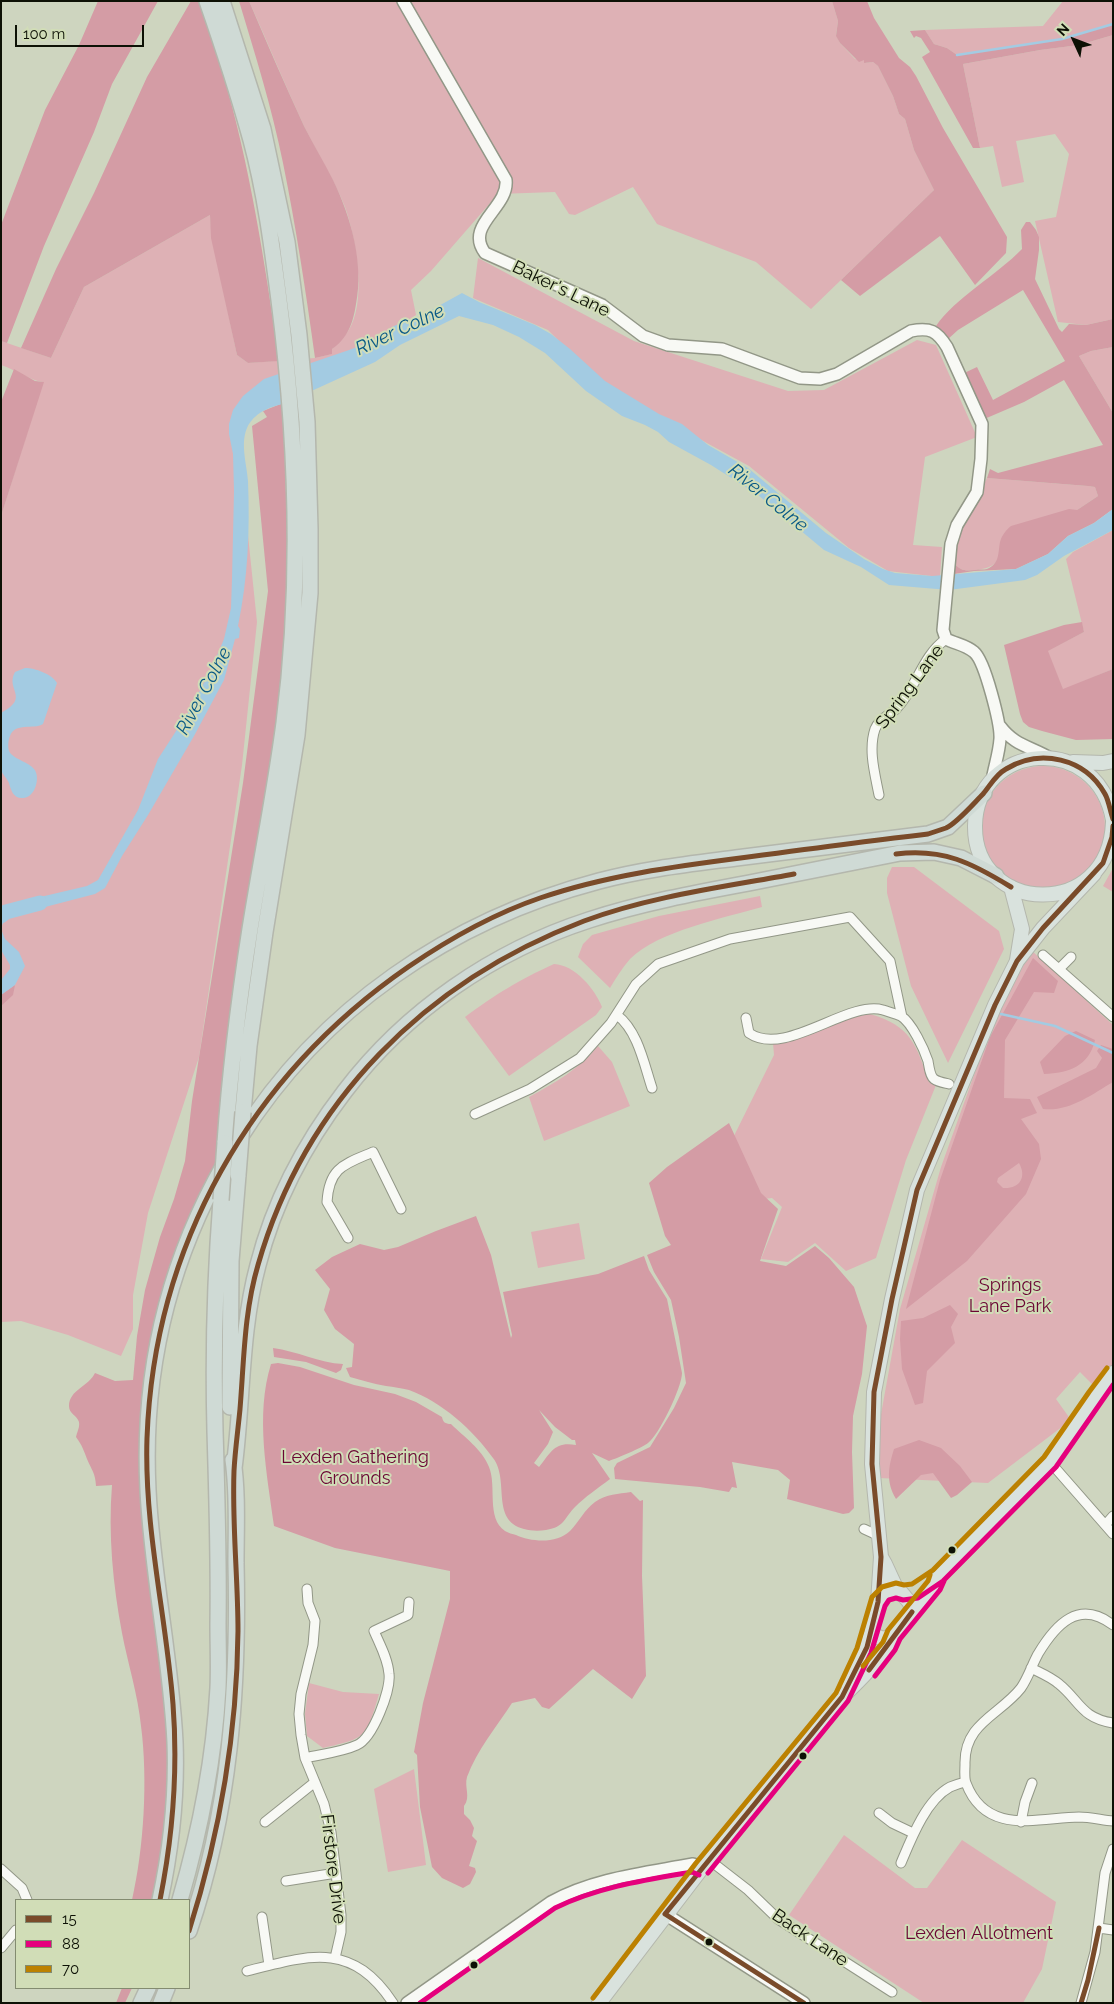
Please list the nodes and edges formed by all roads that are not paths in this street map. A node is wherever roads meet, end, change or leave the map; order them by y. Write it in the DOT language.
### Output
graph roads {
  1 [pos="403,1"];
  2 [pos="212,3"];
  3 [pos="930,330"];
  4 [pos="299,423"];
  5 [pos="946,639"];
  6 [pos="1000,726"];
  7 [pos="1050,758"];
  8 [pos="1113,761"];
  9 [pos="1070,762"];
  10 [pos="988,787"];
  11 [pos="879,795"];
  12 [pos="1113,821"];
  13 [pos="1112,836"];
  14 [pos="1094,874"];
  15 [pos="996,876"];
  16 [pos="1011,887"];
  17 [pos="1043,955"];
  18 [pos="1071,957"];
  19 [pos="1017,961"];
  20 [pos="1059,969"];
  21 [pos="617,1015"];
  22 [pos="902,1017"];
  23 [pos="1113,1017"];
  24 [pos="746,1018"];
  25 [pos="949,1084"];
  26 [pos="652,1088"];
  27 [pos="475,1114"];
  28 [pos="401,1208"];
  29 [pos="348,1238"];
  30 [pos="1113,1373"];
  31 [pos="1050,1462"];
  32 [pos="234,1468"];
  33 [pos="1113,1516"];
  34 [pos="1106,1524"];
  35 [pos="864,1529"];
  36 [pos="1113,1534"];
  37 [pos="877,1536"];
  38 [pos="880,1558"];
  39 [pos="938,1576"];
  40 [pos="307,1589"];
  41 [pos="900,1592"];
  42 [pos="409,1602"];
  43 [pos="878,1602"];
  44 [pos="912,1612"];
  45 [pos="1113,1625"];
  46 [pos="871,1634"];
  47 [pos="894,1635"];
  48 [pos="1031,1668"];
  49 [pos="842,1697"];
  50 [pos="1113,1722"];
  51 [pos="306,1758"];
  52 [pos="315,1782"];
  53 [pos="966,1782"];
  54 [pos="1032,1782"];
  55 [pos="879,1813"];
  56 [pos="265,1822"];
  57 [pos="1021,1822"];
  58 [pos="1113,1822"];
  59 [pos="913,1833"];
  60 [pos="1113,1849"];
  61 [pos="705,1863"];
  62 [pos="901,1863"];
  63 [pos="1,1869"];
  64 [pos="336,1873"];
  65 [pos="286,1881"];
  66 [pos="26,1899"];
  67 [pos="160,1899"];
  68 [pos="180,1899"];
  69 [pos="665,1914"];
  70 [pos="262,1917"];
  71 [pos="190,1927"];
  72 [pos="1099,1928"];
  73 [pos="1113,1930"];
  74 [pos="15,1931"];
  75 [pos="1,1948"];
  76 [pos="335,1958"];
  77 [pos="269,1965"];
  78 [pos="247,1971"];
  79 [pos="137,1989"];
  80 [pos="148,1989"];
  81 [pos="167,1989"];
  82 [pos="892,1992"];
  83 [pos="131,2003"];
  84 [pos="141,2003"];
  85 [pos="161,2003"];
  86 [pos="393,2003"];
  87 [pos="408,2003"];
  88 [pos="599,2003"];
  89 [pos="804,2003"];
  90 [pos="1081,2003"];
  1 -- 3 [label="street, Baker's Lane"];
  2 -- 4 [label="highway"];
  2 -- 4 [label="highway"];
  3 -- 5 [label="street, Spring Lane"];
  4 -- 32 [label="highway, bridge"];
  4 -- 68 [label="highway, bridge"];
  5 -- 6 [label="street, Spring Lane"];
  5 -- 11 [label="street, Spring Lane"];
  6 -- 7 [label="street, Spring Lane"];
  6 -- 10 [label="street, Spring Lane"];
  7 -- 9 [label="main road"];
  7 -- 10 [label="main road"];
  8 -- 9 [label="main road"];
  9 -- 12 [label="main road"];
  10 -- 15 [label="main road"];
  10 -- 67 [label="highway"];
  12 -- 13 [label="main road"];
  13 -- 14 [label="main road"];
  14 -- 16 [label="main road"];
  14 -- 19 [label="main road"];
  15 -- 16 [label="main road"];
  15 -- 32 [label="highway"];
  16 -- 19 [label="main road"];
  17 -- 20 [label="street"];
  18 -- 20 [label="street"];
  19 -- 37 [label="main road"];
  20 -- 23 [label="street"];
  21 -- 22 [label="street"];
  21 -- 26 [label="street"];
  21 -- 27 [label="street"];
  22 -- 24 [label="street"];
  22 -- 25 [label="street"];
  28 -- 29 [label="street"];
  30 -- 31 [label="main road"];
  31 -- 34 [label="street"];
  31 -- 39 [label="main road"];
  32 -- 71 [label="highway"];
  33 -- 34 [label="street"];
  34 -- 36 [label="street"];
  35 -- 37 [label="street"];
  37 -- 38 [label="main road"];
  38 -- 41 [label="main road"];
  38 -- 43 [label="main road"];
  39 -- 41 [label="main road"];
  39 -- 44 [label="main road"];
  40 -- 51 [label="street, Firstore Drive"];
  41 -- 43 [label="main road"];
  41 -- 44 [label="main road"];
  42 -- 51 [label="street"];
  43 -- 46 [label="main road"];
  44 -- 47 [label="main road"];
  45 -- 48 [label="street"];
  46 -- 47 [label="main road"];
  46 -- 49 [label="main road"];
  47 -- 49 [label="main road"];
  48 -- 50 [label="street"];
  48 -- 53 [label="street"];
  49 -- 61 [label="main road"];
  51 -- 52 [label="street, Firstore Drive"];
  52 -- 56 [label="street"];
  52 -- 64 [label="street, Firstore Drive"];
  53 -- 57 [label="street"];
  53 -- 59 [label="street"];
  54 -- 57 [label="street"];
  55 -- 59 [label="street"];
  57 -- 58 [label="street"];
  59 -- 62 [label="street"];
  60 -- 72 [label="street"];
  61 -- 69 [label="main road"];
  61 -- 82 [label="street, Back Lane"];
  61 -- 87 [label="street"];
  63 -- 66 [label="street"];
  64 -- 65 [label="street"];
  64 -- 76 [label="street, Firstore Drive"];
  69 -- 88 [label="main road"];
  69 -- 89 [label="street"];
  70 -- 77 [label="street"];
  72 -- 73 [label="street"];
  72 -- 90 [label="street"];
  74 -- 75 [label="street"];
  76 -- 77 [label="street"];
  76 -- 86 [label="street"];
  77 -- 78 [label="street"];
  79 -- 83 [label="highway"];
  80 -- 84 [label="highway"];
  81 -- 85 [label="highway"];
}
